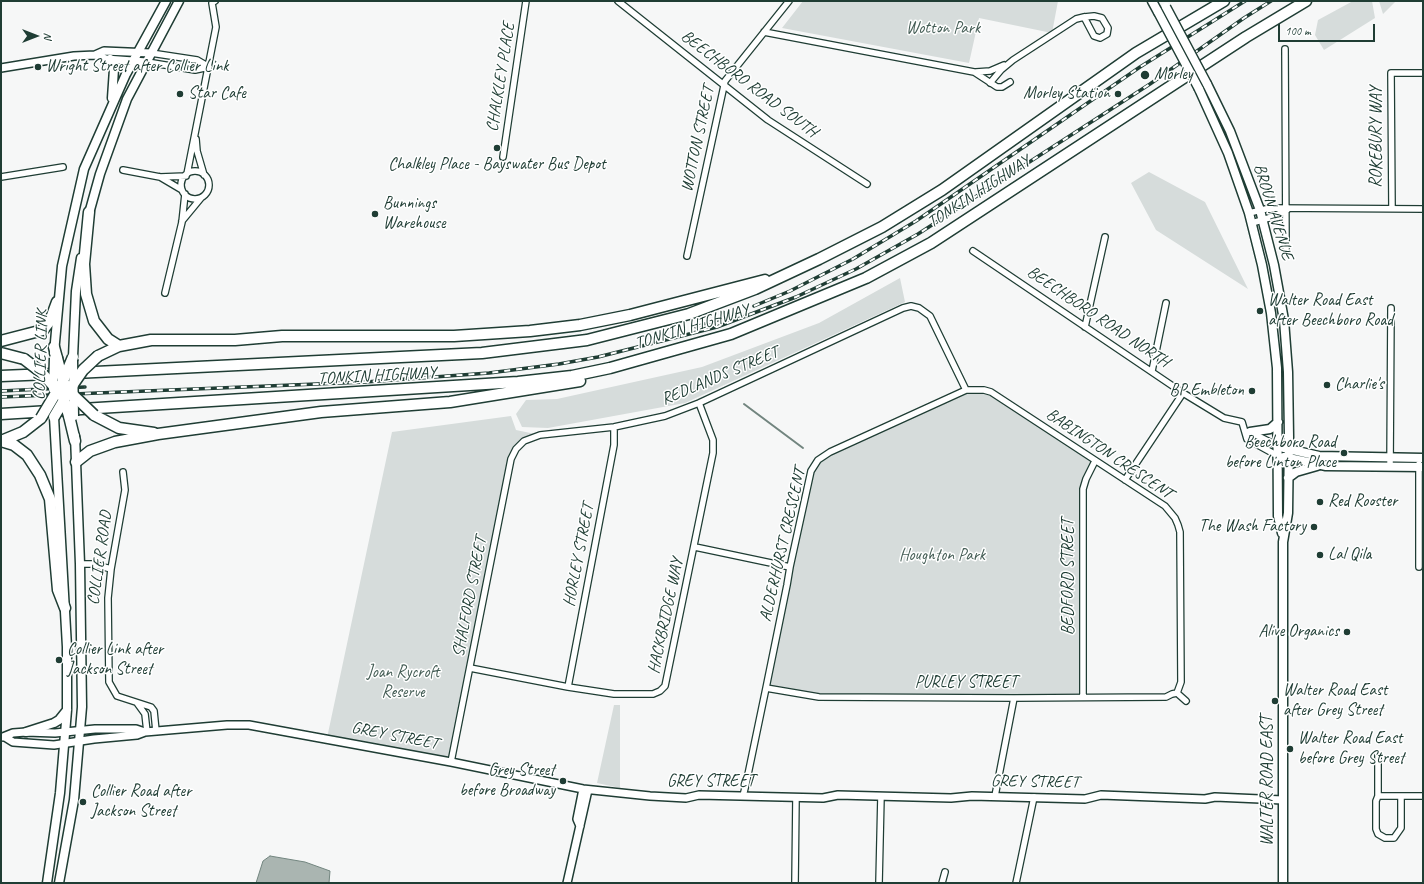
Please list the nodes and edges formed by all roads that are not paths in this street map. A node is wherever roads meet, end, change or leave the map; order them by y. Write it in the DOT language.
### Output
graph roads {
  1 [pos="166,1"];
  2 [pos="179,1"];
  3 [pos="214,1"];
  4 [pos="526,1"];
  5 [pos="618,1"];
  6 [pos="789,1"];
  7 [pos="1152,1"];
  8 [pos="1224,1"];
  9 [pos="1306,1"];
  10 [pos="1165,4"];
  11 [pos="1084,17"];
  12 [pos="764,32"];
  13 [pos="1285,49"];
  14 [pos="138,52"];
  15 [pos="151,53"];
  16 [pos="95,55"];
  17 [pos="110,60"];
  18 [pos="1013,60"];
  19 [pos="134,61"];
  20 [pos="147,62"];
  21 [pos="209,67"];
  22 [pos="1,68"];
  23 [pos="974,72"];
  24 [pos="1423,73"];
  25 [pos="1010,82"];
  26 [pos="990,83"];
  27 [pos="723,85"];
  28 [pos="111,107"];
  29 [pos="196,132"];
  30 [pos="503,157"];
  31 [pos="63,167"];
  32 [pos="123,170"];
  33 [pos="187,175"];
  34 [pos="204,175"];
  35 [pos="1,177"];
  36 [pos="160,177"];
  37 [pos="867,184"];
  38 [pos="184,192"];
  39 [pos="201,198"];
  40 [pos="1423,209"];
  41 [pos="1260,210"];
  42 [pos="1287,210"];
  43 [pos="1392,210"];
  44 [pos="89,212"];
  45 [pos="1249,213"];
  46 [pos="1263,220"];
  47 [pos="182,222"];
  48 [pos="1252,223"];
  49 [pos="1105,237"];
  50 [pos="973,251"];
  51 [pos="1286,251"];
  52 [pos="687,256"];
  53 [pos="787,274"];
  54 [pos="165,293"];
  55 [pos="57,302"];
  56 [pos="1166,303"];
  57 [pos="1391,308"];
  58 [pos="1085,327"];
  59 [pos="1,341"];
  60 [pos="119,346"];
  61 [pos="54,347"];
  62 [pos="1,353"];
  63 [pos="73,357"];
  64 [pos="55,358"];
  65 [pos="610,368"];
  66 [pos="1152,371"];
  67 [pos="1,376"];
  68 [pos="69,390"];
  69 [pos="966,390"];
  70 [pos="55,392"];
  71 [pos="1183,393"];
  72 [pos="699,403"];
  73 [pos="1,414"];
  74 [pos="54,417"];
  75 [pos="1278,422"];
  76 [pos="614,427"];
  77 [pos="1247,432"];
  78 [pos="158,434"];
  79 [pos="1,441"];
  80 [pos="524,441"];
  81 [pos="75,442"];
  82 [pos="1278,446"];
  83 [pos="1289,450"];
  84 [pos="1278,456"];
  85 [pos="1289,458"];
  86 [pos="1390,458"];
  87 [pos="1421,458"];
  88 [pos="1095,461"];
  89 [pos="76,462"];
  90 [pos="1322,465"];
  91 [pos="1390,467"];
  92 [pos="1421,467"];
  93 [pos="123,472"];
  94 [pos="1288,478"];
  95 [pos="1125,480"];
  96 [pos="1283,536"];
  97 [pos="695,547"];
  98 [pos="80,564"];
  99 [pos="790,567"];
  100 [pos="1419,567"];
  101 [pos="111,569"];
  102 [pos="65,608"];
  103 [pos="470,668"];
  104 [pos="568,687"];
  105 [pos="766,688"];
  106 [pos="1177,693"];
  107 [pos="1083,697"];
  108 [pos="1014,698"];
  109 [pos="1186,700"];
  110 [pos="137,703"];
  111 [pos="67,710"];
  112 [pos="81,730"];
  113 [pos="156,731"];
  114 [pos="26,732"];
  115 [pos="66,732"];
  116 [pos="146,732"];
  117 [pos="3,737"];
  118 [pos="80,741"];
  119 [pos="65,744"];
  120 [pos="1378,756"];
  121 [pos="452,762"];
  122 [pos="585,790"];
  123 [pos="744,796"];
  124 [pos="880,796"];
  125 [pos="995,796"];
  126 [pos="1378,796"];
  127 [pos="1401,796"];
  128 [pos="1423,796"];
  129 [pos="796,797"];
  130 [pos="1034,797"];
  131 [pos="1283,800"];
  132 [pos="945,872"];
  133 [pos="48,883"];
  134 [pos="58,883"];
  135 [pos="567,883"];
  136 [pos="796,883"];
  137 [pos="879,883"];
  138 [pos="942,883"];
  139 [pos="1016,883"];
  140 [pos="1283,883"];
  1 -- 14 [label="main road, COLLIER LINK"];
  2 -- 15 [label="main road, COLLIER LINK"];
  3 -- 21 [label="street"];
  4 -- 30 [label="street, CHALKLEY PLACE"];
  5 -- 27 [label="street, BEECHBORO ROAD SOUTH"];
  6 -- 12 [label="street, WOTTON STREET"];
  7 -- 45 [label="main road, BROUN AVENUE, bridge"];
  8 -- 53 [label="highway, TONKIN HIGHWAY"];
  9 -- 65 [label="highway, TONKIN HIGHWAY"];
  10 -- 41 [label="main road, BROUN AVENUE, bridge"];
  11 -- 11 [label="street"];
  11 -- 18 [label="street"];
  12 -- 23 [label="street"];
  12 -- 27 [label="street, WOTTON STREET"];
  13 -- 42 [label="street"];
  14 -- 15 [label="street"];
  14 -- 16 [label="street"];
  14 -- 19 [label="main road, COLLIER LINK"];
  15 -- 20 [label="main road, COLLIER LINK"];
  15 -- 21 [label="street"];
  16 -- 17 [label="street"];
  16 -- 22 [label="street"];
  17 -- 19 [label="street"];
  17 -- 28 [label="main road"];
  18 -- 23 [label="street"];
  18 -- 26 [label="street"];
  19 -- 20 [label="street"];
  19 -- 28 [label="main road, COLLIER LINK"];
  20 -- 21 [label="street"];
  20 -- 44 [label="main road, COLLIER LINK"];
  21 -- 29 [label="street"];
  23 -- 26 [label="street"];
  24 -- 43 [label="street, ROKEBURY WAY"];
  25 -- 26 [label="street"];
  27 -- 37 [label="street, BEECHBORO ROAD SOUTH"];
  27 -- 52 [label="street, WOTTON STREET"];
  28 -- 55 [label="main road, COLLIER LINK"];
  29 -- 33 [label="street"];
  29 -- 34 [label="street"];
  31 -- 35 [label="street"];
  32 -- 36 [label="street"];
  33 -- 34 [label="street"];
  33 -- 36 [label="street"];
  33 -- 38 [label="street"];
  34 -- 39 [label="street"];
  36 -- 38 [label="street"];
  38 -- 39 [label="street"];
  38 -- 47 [label="street"];
  39 -- 47 [label="street"];
  40 -- 43 [label="street"];
  41 -- 42 [label="street"];
  41 -- 45 [label="street"];
  41 -- 46 [label="main road, BROUN AVENUE"];
  42 -- 43 [label="street"];
  42 -- 46 [label="street"];
  42 -- 51 [label="street"];
  44 -- 60 [label="highway"];
  44 -- 63 [label="main road, COLLIER LINK"];
  45 -- 48 [label="main road, BROUN AVENUE"];
  46 -- 48 [label="street"];
  46 -- 83 [label="main road, BROUN AVENUE"];
  47 -- 54 [label="street"];
  48 -- 75 [label="main road, BROUN AVENUE"];
  49 -- 58 [label="street"];
  50 -- 58 [label="street, BEECHBORO ROAD NORTH"];
  53 -- 60 [label="highway"];
  53 -- 67 [label="highway, TONKIN HIGHWAY"];
  55 -- 59 [label="highway"];
  55 -- 61 [label="main road, COLLIER LINK"];
  56 -- 66 [label="street"];
  57 -- 86 [label="street"];
  58 -- 66 [label="street, BEECHBORO ROAD NORTH"];
  60 -- 68 [label="highway, bridge"];
  61 -- 64 [label="highway"];
  62 -- 70 [label="highway, bridge"];
  63 -- 68 [label="highway, bridge"];
  64 -- 68 [label="highway, bridge"];
  64 -- 70 [label="main road, COLLIER LINK, bridge"];
  65 -- 73 [label="highway, TONKIN HIGHWAY"];
  65 -- 78 [label="highway"];
  66 -- 71 [label="street, BEECHBORO ROAD NORTH"];
  68 -- 70 [label="highway, bridge"];
  68 -- 74 [label="highway, bridge"];
  68 -- 78 [label="highway, bridge"];
  68 -- 81 [label="highway, bridge"];
  69 -- 72 [label="street, REDLANDS STREET"];
  69 -- 88 [label="street, BABINGTON CRESCENT"];
  69 -- 99 [label="street, ALDERHURST CRESCENT"];
  70 -- 74 [label="main road, COLLIER LINK"];
  70 -- 79 [label="highway, bridge"];
  71 -- 77 [label="street, BEECHBORO ROAD NORTH"];
  71 -- 95 [label="street"];
  72 -- 76 [label="street, REDLANDS STREET"];
  72 -- 97 [label="street, HACKBRIDGE WAY"];
  74 -- 102 [label="main road, COLLIER LINK"];
  75 -- 77 [label="main road"];
  75 -- 82 [label="main road, BROUN AVENUE"];
  76 -- 80 [label="street, REDLANDS STREET"];
  76 -- 104 [label="street, HORLEY STREET"];
  77 -- 82 [label="street, BEECHBORO ROAD NORTH"];
  77 -- 84 [label="street, BEECHBORO ROAD NORTH"];
  78 -- 89 [label="highway"];
  79 -- 102 [label="highway"];
  80 -- 103 [label="street, SHALFORD STREET"];
  81 -- 89 [label="main road"];
  82 -- 83 [label="main road, BEECHBORO ROAD NORTH"];
  82 -- 84 [label="main road, WALTER ROAD EAST"];
  83 -- 85 [label="main road, WALTER ROAD EAST"];
  83 -- 86 [label="main road, BEECHBORO ROAD NORTH"];
  84 -- 85 [label="main road, BEECHBORO ROAD NORTH"];
  84 -- 96 [label="main road, WALTER ROAD EAST"];
  85 -- 90 [label="main road, BEECHBORO ROAD NORTH"];
  85 -- 94 [label="main road, WALTER ROAD EAST"];
  86 -- 87 [label="main road, BEECHBORO ROAD NORTH"];
  86 -- 91 [label="street"];
  87 -- 92 [label="street"];
  88 -- 95 [label="street, BABINGTON CRESCENT"];
  88 -- 107 [label="street, BEDFORD STREET"];
  89 -- 98 [label="main road"];
  90 -- 91 [label="main road, BEECHBORO ROAD NORTH"];
  90 -- 94 [label="main road"];
  91 -- 92 [label="main road, BEECHBORO ROAD NORTH"];
  92 -- 100 [label="street"];
  93 -- 101 [label="street, COLLIER ROAD"];
  94 -- 96 [label="main road, WALTER ROAD EAST"];
  95 -- 106 [label="street, BABINGTON CRESCENT"];
  96 -- 131 [label="main road, WALTER ROAD EAST"];
  97 -- 99 [label="street"];
  97 -- 104 [label="street, HACKBRIDGE WAY"];
  98 -- 101 [label="street"];
  98 -- 112 [label="main road"];
  99 -- 105 [label="street, ALDERHURST CRESCENT"];
  101 -- 110 [label="street, COLLIER ROAD"];
  102 -- 111 [label="main road, COLLIER LINK"];
  103 -- 104 [label="street, HACKBRIDGE WAY"];
  103 -- 121 [label="street, SHALFORD STREET"];
  105 -- 108 [label="street, PURLEY STREET"];
  105 -- 123 [label="street, ALDERHURST CRESCENT"];
  106 -- 107 [label="street, PURLEY STREET"];
  106 -- 109 [label="street"];
  107 -- 108 [label="street, PURLEY STREET"];
  108 -- 125 [label="street"];
  110 -- 113 [label="street, COLLIER ROAD"];
  110 -- 116 [label="street"];
  111 -- 114 [label="main road"];
  111 -- 115 [label="main road, COLLIER LINK"];
  112 -- 115 [label="street, GREY STREET"];
  112 -- 116 [label="street, GREY STREET"];
  112 -- 118 [label="main road"];
  113 -- 116 [label="street, GREY STREET"];
  113 -- 121 [label="street, GREY STREET"];
  114 -- 115 [label="street, GREY STREET"];
  114 -- 117 [label="street, GREY STREET"];
  115 -- 119 [label="main road"];
  116 -- 118 [label="street, GREY STREET"];
  117 -- 119 [label="street, GREY STREET"];
  118 -- 119 [label="street, GREY STREET"];
  118 -- 134 [label="main road"];
  119 -- 133 [label="main road"];
  120 -- 126 [label="street"];
  121 -- 122 [label="street, GREY STREET"];
  122 -- 123 [label="street, GREY STREET"];
  122 -- 135 [label="street"];
  123 -- 129 [label="street, GREY STREET"];
  124 -- 125 [label="street, GREY STREET"];
  124 -- 129 [label="street, GREY STREET"];
  124 -- 137 [label="street"];
  125 -- 130 [label="street, GREY STREET"];
  126 -- 127 [label="street"];
  126 -- 127 [label="street"];
  127 -- 128 [label="street"];
  129 -- 136 [label="street"];
  130 -- 131 [label="street, GREY STREET"];
  130 -- 139 [label="street"];
  131 -- 140 [label="main road, WALTER ROAD EAST"];
  132 -- 138 [label="street"];
}
